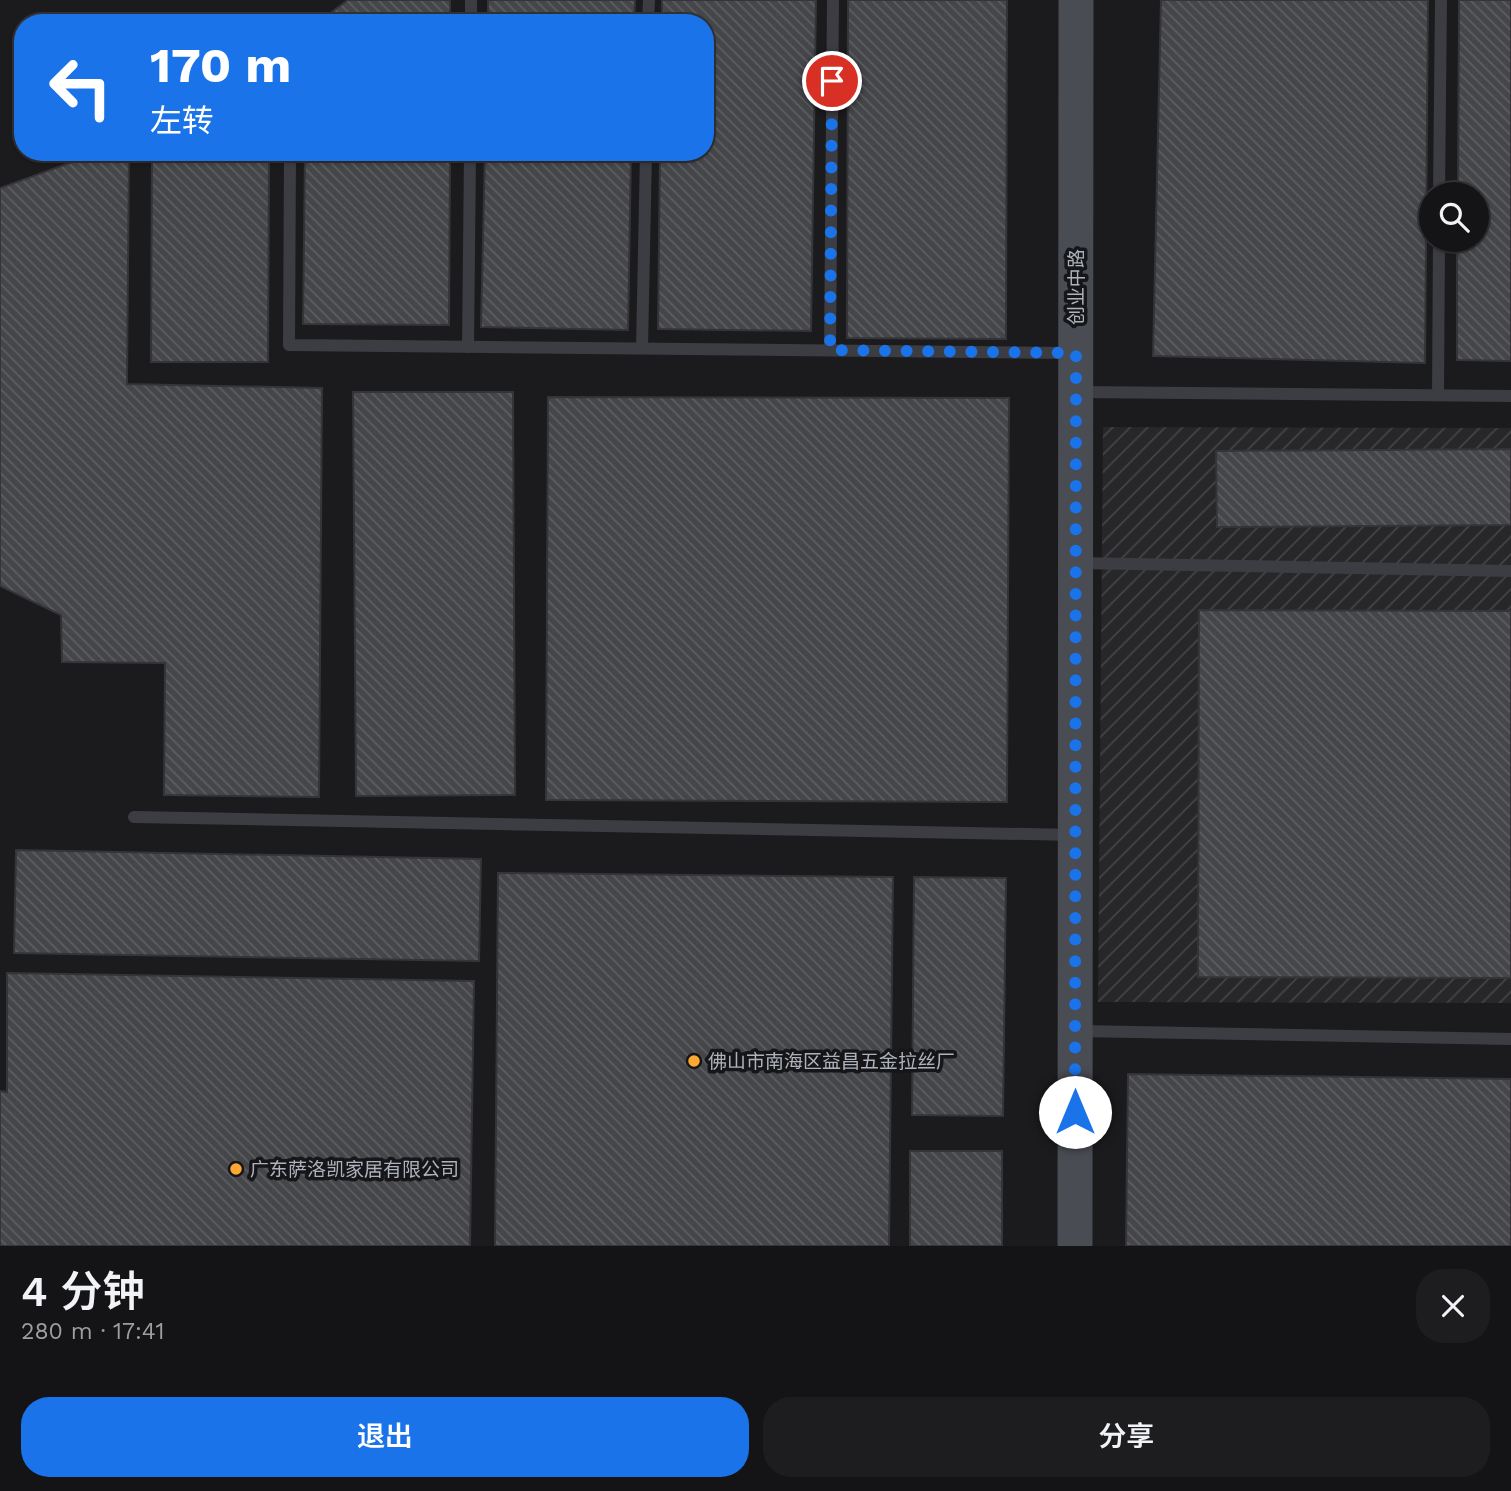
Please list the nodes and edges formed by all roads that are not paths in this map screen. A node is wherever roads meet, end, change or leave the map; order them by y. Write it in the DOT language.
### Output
graph roads {
  1 [pos="833,0"];
  2 [pos="1076,0"];
  3 [pos="1441,0"];
  4 [pos="290,161"];
  5 [pos="470,161"];
  6 [pos="646,161"];
  7 [pos="1439,182"];
  8 [pos="1439,252"];
  9 [pos="468,346"];
  10 [pos="642,348"];
  11 [pos="830,350"];
  12 [pos="1076,353"];
  13 [pos="1076,392"];
  14 [pos="1438,395"];
  15 [pos="1511,396"];
  16 [pos="1076,563"];
  17 [pos="1511,571"];
  18 [pos="134,817"];
  19 [pos="1075,835"];
  20 [pos="1075,1031"];
  21 [pos="1511,1039"];
  22 [pos="1075,1246"];
  1 -- 11 [label="lane"];
  2 -- 12 [label="street, 创业中路"];
  3 -- 7 [label="lane"];
  4 -- 9 [label="lane"];
  5 -- 9 [label="lane"];
  6 -- 10 [label="lane"];
  8 -- 14 [label="lane"];
  9 -- 10 [label="lane"];
  10 -- 11 [label="lane"];
  11 -- 12 [label="lane"];
  12 -- 13 [label="street, 创业中路"];
  13 -- 14 [label="lane"];
  13 -- 16 [label="street, 创业中路"];
  14 -- 15 [label="lane"];
  16 -- 17 [label="lane"];
  16 -- 19 [label="street, 创业中路"];
  18 -- 19 [label="lane"];
  19 -- 20 [label="street, 创业中路"];
  20 -- 21 [label="lane"];
  20 -- 22 [label="street, 创业中路"];
}
